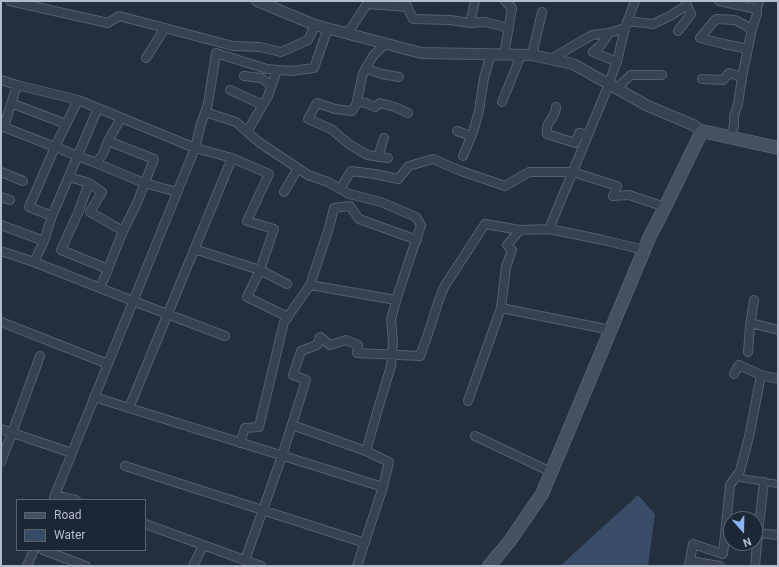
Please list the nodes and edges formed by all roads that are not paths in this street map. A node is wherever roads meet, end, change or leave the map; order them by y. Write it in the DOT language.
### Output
graph roads {
  1 [pos="10,1"];
  2 [pos="256,1"];
  3 [pos="475,1"];
  4 [pos="506,1"];
  5 [pos="635,1"];
  6 [pos="719,1"];
  7 [pos="406,4"];
  8 [pos="758,5"];
  9 [pos="542,12"];
  10 [pos="470,23"];
  11 [pos="315,24"];
  12 [pos="626,24"];
  13 [pos="165,28"];
  14 [pos="328,28"];
  15 [pos="509,28"];
  16 [pos="752,29"];
  17 [pos="678,32"];
  18 [pos="348,33"];
  19 [pos="609,33"];
  20 [pos="386,43"];
  21 [pos="748,49"];
  22 [pos="491,54"];
  23 [pos="504,54"];
  24 [pos="521,55"];
  25 [pos="532,55"];
  26 [pos="146,58"];
  27 [pos="551,59"];
  28 [pos="617,62"];
  29 [pos="366,69"];
  30 [pos="277,70"];
  31 [pos="662,75"];
  32 [pos="244,76"];
  33 [pos="399,77"];
  34 [pos="742,77"];
  35 [pos="702,79"];
  36 [pos="1,80"];
  37 [pos="271,85"];
  38 [pos="17,86"];
  39 [pos="613,86"];
  40 [pos="230,90"];
  41 [pos="78,100"];
  42 [pos="357,102"];
  43 [pos="502,102"];
  44 [pos="12,104"];
  45 [pos="263,105"];
  46 [pos="556,107"];
  47 [pos="98,108"];
  48 [pos="205,112"];
  49 [pos="408,113"];
  50 [pos="122,118"];
  51 [pos="66,124"];
  52 [pos="3,127"];
  53 [pos="457,131"];
  54 [pos="702,131"];
  55 [pos="247,132"];
  56 [pos="588,135"];
  57 [pos="471,136"];
  58 [pos="730,137"];
  59 [pos="384,138"];
  60 [pos="108,141"];
  61 [pos="55,147"];
  62 [pos="195,148"];
  63 [pos="778,148"];
  64 [pos="78,156"];
  65 [pos="463,156"];
  66 [pos="378,157"];
  67 [pos="232,158"];
  68 [pos="388,158"];
  69 [pos="96,163"];
  70 [pos="298,168"];
  71 [pos="1,172"];
  72 [pos="573,172"];
  73 [pos="69,177"];
  74 [pos="23,181"];
  75 [pos="144,183"];
  76 [pos="89,184"];
  77 [pos="340,189"];
  78 [pos="177,192"];
  79 [pos="284,192"];
  80 [pos="1,197"];
  81 [pos="362,198"];
  82 [pos="10,200"];
  83 [pos="350,206"];
  84 [pos="665,207"];
  85 [pos="52,216"];
  86 [pos="1,225"];
  87 [pos="549,229"];
  88 [pos="520,230"];
  89 [pos="123,231"];
  90 [pos="417,240"];
  91 [pos="44,241"];
  92 [pos="194,249"];
  93 [pos="644,250"];
  94 [pos="1,251"];
  95 [pos="34,262"];
  96 [pos="108,270"];
  97 [pos="260,270"];
  98 [pos="287,284"];
  99 [pos="310,285"];
  100 [pos="100,288"];
  101 [pos="396,300"];
  102 [pos="754,300"];
  103 [pos="133,301"];
  104 [pos="501,308"];
  105 [pos="168,314"];
  106 [pos="288,317"];
  107 [pos="1,322"];
  108 [pos="751,323"];
  109 [pos="611,330"];
  110 [pos="778,330"];
  111 [pos="225,336"];
  112 [pos="748,352"];
  113 [pos="392,355"];
  114 [pos="40,356"];
  115 [pos="108,364"];
  116 [pos="734,374"];
  117 [pos="761,375"];
  118 [pos="778,379"];
  119 [pos="94,398"];
  120 [pos="468,401"];
  121 [pos="129,408"];
  122 [pos="292,425"];
  123 [pos="1,429"];
  124 [pos="12,433"];
  125 [pos="476,436"];
  126 [pos="240,443"];
  127 [pos="366,451"];
  128 [pos="72,453"];
  129 [pos="282,456"];
  130 [pos="1,462"];
  131 [pos="125,466"];
  132 [pos="551,472"];
  133 [pos="735,477"];
  134 [pos="764,482"];
  135 [pos="778,484"];
  136 [pos="383,487"];
  137 [pos="54,497"];
  138 [pos="69,499"];
  139 [pos="262,510"];
  140 [pos="761,511"];
  141 [pos="146,524"];
  142 [pos="763,534"];
  143 [pos="778,535"];
  144 [pos="365,543"];
  145 [pos="203,546"];
  146 [pos="34,551"];
  147 [pos="46,551"];
  148 [pos="756,551"];
  149 [pos="245,560"];
  150 [pos="252,564"];
  151 [pos="689,564"];
  152 [pos="28,566"];
  153 [pos="86,566"];
  154 [pos="193,566"];
  155 [pos="262,566"];
  156 [pos="357,566"];
  157 [pos="489,566"];
  158 [pos="720,566"];
  159 [pos="755,566"];
  1 -- 13 [label="street"];
  2 -- 11 [label="street"];
  3 -- 10 [label="street"];
  4 -- 15 [label="street"];
  5 -- 12 [label="street"];
  6 -- 8 [label="street"];
  7 -- 10 [label="street"];
  7 -- 18 [label="street"];
  8 -- 16 [label="street"];
  9 -- 25 [label="street"];
  10 -- 15 [label="street"];
  11 -- 13 [label="street"];
  11 -- 14 [label="street"];
  12 -- 17 [label="street"];
  12 -- 19 [label="street"];
  12 -- 28 [label="street"];
  13 -- 26 [label="street"];
  14 -- 18 [label="street"];
  14 -- 30 [label="street"];
  15 -- 23 [label="street"];
  16 -- 21 [label="street"];
  16 -- 21 [label="street"];
  18 -- 20 [label="street"];
  19 -- 27 [label="street"];
  19 -- 28 [label="street"];
  20 -- 22 [label="street"];
  20 -- 29 [label="street"];
  21 -- 34 [label="street"];
  22 -- 23 [label="street"];
  22 -- 57 [label="street"];
  23 -- 24 [label="street"];
  24 -- 25 [label="street"];
  24 -- 43 [label="street"];
  25 -- 27 [label="street"];
  27 -- 39 [label="street"];
  28 -- 39 [label="street"];
  29 -- 33 [label="street"];
  29 -- 42 [label="street"];
  30 -- 37 [label="street"];
  30 -- 48 [label="street"];
  31 -- 39 [label="street"];
  32 -- 37 [label="street"];
  34 -- 35 [label="street"];
  34 -- 58 [label="street"];
  36 -- 38 [label="street"];
  37 -- 45 [label="street"];
  38 -- 41 [label="street"];
  38 -- 44 [label="street"];
  39 -- 54 [label="street"];
  39 -- 56 [label="street"];
  40 -- 45 [label="street"];
  41 -- 47 [label="street"];
  41 -- 51 [label="street"];
  42 -- 49 [label="street"];
  42 -- 66 [label="street"];
  44 -- 51 [label="street"];
  44 -- 52 [label="street"];
  45 -- 55 [label="street"];
  46 -- 56 [label="street"];
  47 -- 50 [label="street"];
  47 -- 64 [label="street"];
  48 -- 55 [label="street"];
  48 -- 62 [label="street"];
  50 -- 60 [label="street"];
  50 -- 62 [label="street"];
  51 -- 61 [label="street"];
  52 -- 61 [label="street"];
  53 -- 57 [label="street"];
  54 -- 58 [label="main road"];
  54 -- 84 [label="main road"];
  55 -- 70 [label="street"];
  56 -- 72 [label="street"];
  57 -- 65 [label="street"];
  58 -- 63 [label="main road"];
  59 -- 66 [label="street"];
  60 -- 69 [label="street"];
  60 -- 75 [label="street"];
  61 -- 64 [label="street"];
  61 -- 85 [label="street"];
  62 -- 67 [label="street"];
  62 -- 78 [label="street"];
  64 -- 69 [label="street"];
  64 -- 73 [label="street"];
  66 -- 68 [label="street"];
  67 -- 92 [label="street"];
  67 -- 97 [label="street"];
  69 -- 75 [label="street"];
  70 -- 77 [label="street"];
  70 -- 79 [label="street"];
  71 -- 74 [label="street"];
  72 -- 77 [label="street"];
  72 -- 84 [label="street"];
  72 -- 87 [label="street"];
  73 -- 76 [label="street"];
  73 -- 85 [label="street"];
  75 -- 78 [label="street"];
  75 -- 89 [label="street"];
  76 -- 89 [label="street"];
  76 -- 96 [label="street"];
  77 -- 81 [label="street"];
  78 -- 103 [label="street"];
  80 -- 82 [label="street"];
  81 -- 83 [label="street"];
  81 -- 90 [label="street"];
  83 -- 90 [label="street"];
  83 -- 99 [label="street"];
  84 -- 93 [label="main road"];
  85 -- 91 [label="street"];
  86 -- 91 [label="street"];
  87 -- 88 [label="street"];
  87 -- 93 [label="street"];
  88 -- 104 [label="street"];
  88 -- 113 [label="street"];
  89 -- 96 [label="street"];
  90 -- 101 [label="street"];
  91 -- 95 [label="street"];
  92 -- 97 [label="street"];
  92 -- 105 [label="street"];
  93 -- 109 [label="main road"];
  94 -- 95 [label="street"];
  95 -- 100 [label="street"];
  96 -- 100 [label="street"];
  97 -- 98 [label="street"];
  97 -- 106 [label="street"];
  99 -- 101 [label="street"];
  99 -- 106 [label="street"];
  100 -- 103 [label="street"];
  101 -- 113 [label="street"];
  102 -- 108 [label="street"];
  103 -- 105 [label="street"];
  103 -- 115 [label="street"];
  104 -- 109 [label="street"];
  104 -- 120 [label="street"];
  105 -- 111 [label="street"];
  105 -- 121 [label="street"];
  106 -- 126 [label="street"];
  107 -- 115 [label="street"];
  108 -- 110 [label="street"];
  108 -- 112 [label="street"];
  109 -- 132 [label="main road"];
  113 -- 122 [label="street"];
  113 -- 127 [label="street"];
  114 -- 124 [label="street"];
  115 -- 119 [label="street"];
  116 -- 117 [label="street"];
  117 -- 118 [label="street"];
  117 -- 133 [label="street"];
  119 -- 121 [label="street"];
  119 -- 128 [label="street"];
  121 -- 126 [label="street"];
  122 -- 127 [label="street"];
  122 -- 129 [label="street"];
  123 -- 124 [label="street"];
  124 -- 128 [label="street"];
  124 -- 130 [label="street"];
  125 -- 132 [label="street"];
  126 -- 129 [label="street"];
  127 -- 136 [label="street"];
  128 -- 137 [label="street"];
  129 -- 136 [label="street"];
  129 -- 139 [label="street"];
  131 -- 139 [label="street"];
  132 -- 157 [label="main road"];
  133 -- 134 [label="street"];
  133 -- 151 [label="street"];
  134 -- 135 [label="street"];
  134 -- 140 [label="street"];
  136 -- 144 [label="street"];
  137 -- 138 [label="street"];
  139 -- 144 [label="street"];
  139 -- 149 [label="street"];
  141 -- 145 [label="street"];
  142 -- 143 [label="street"];
  144 -- 156 [label="street"];
  145 -- 149 [label="street"];
  145 -- 154 [label="street"];
  146 -- 152 [label="street"];
  147 -- 153 [label="street"];
  148 -- 159 [label="street"];
  149 -- 150 [label="street"];
  150 -- 155 [label="street"];
  151 -- 158 [label="street"];
}
